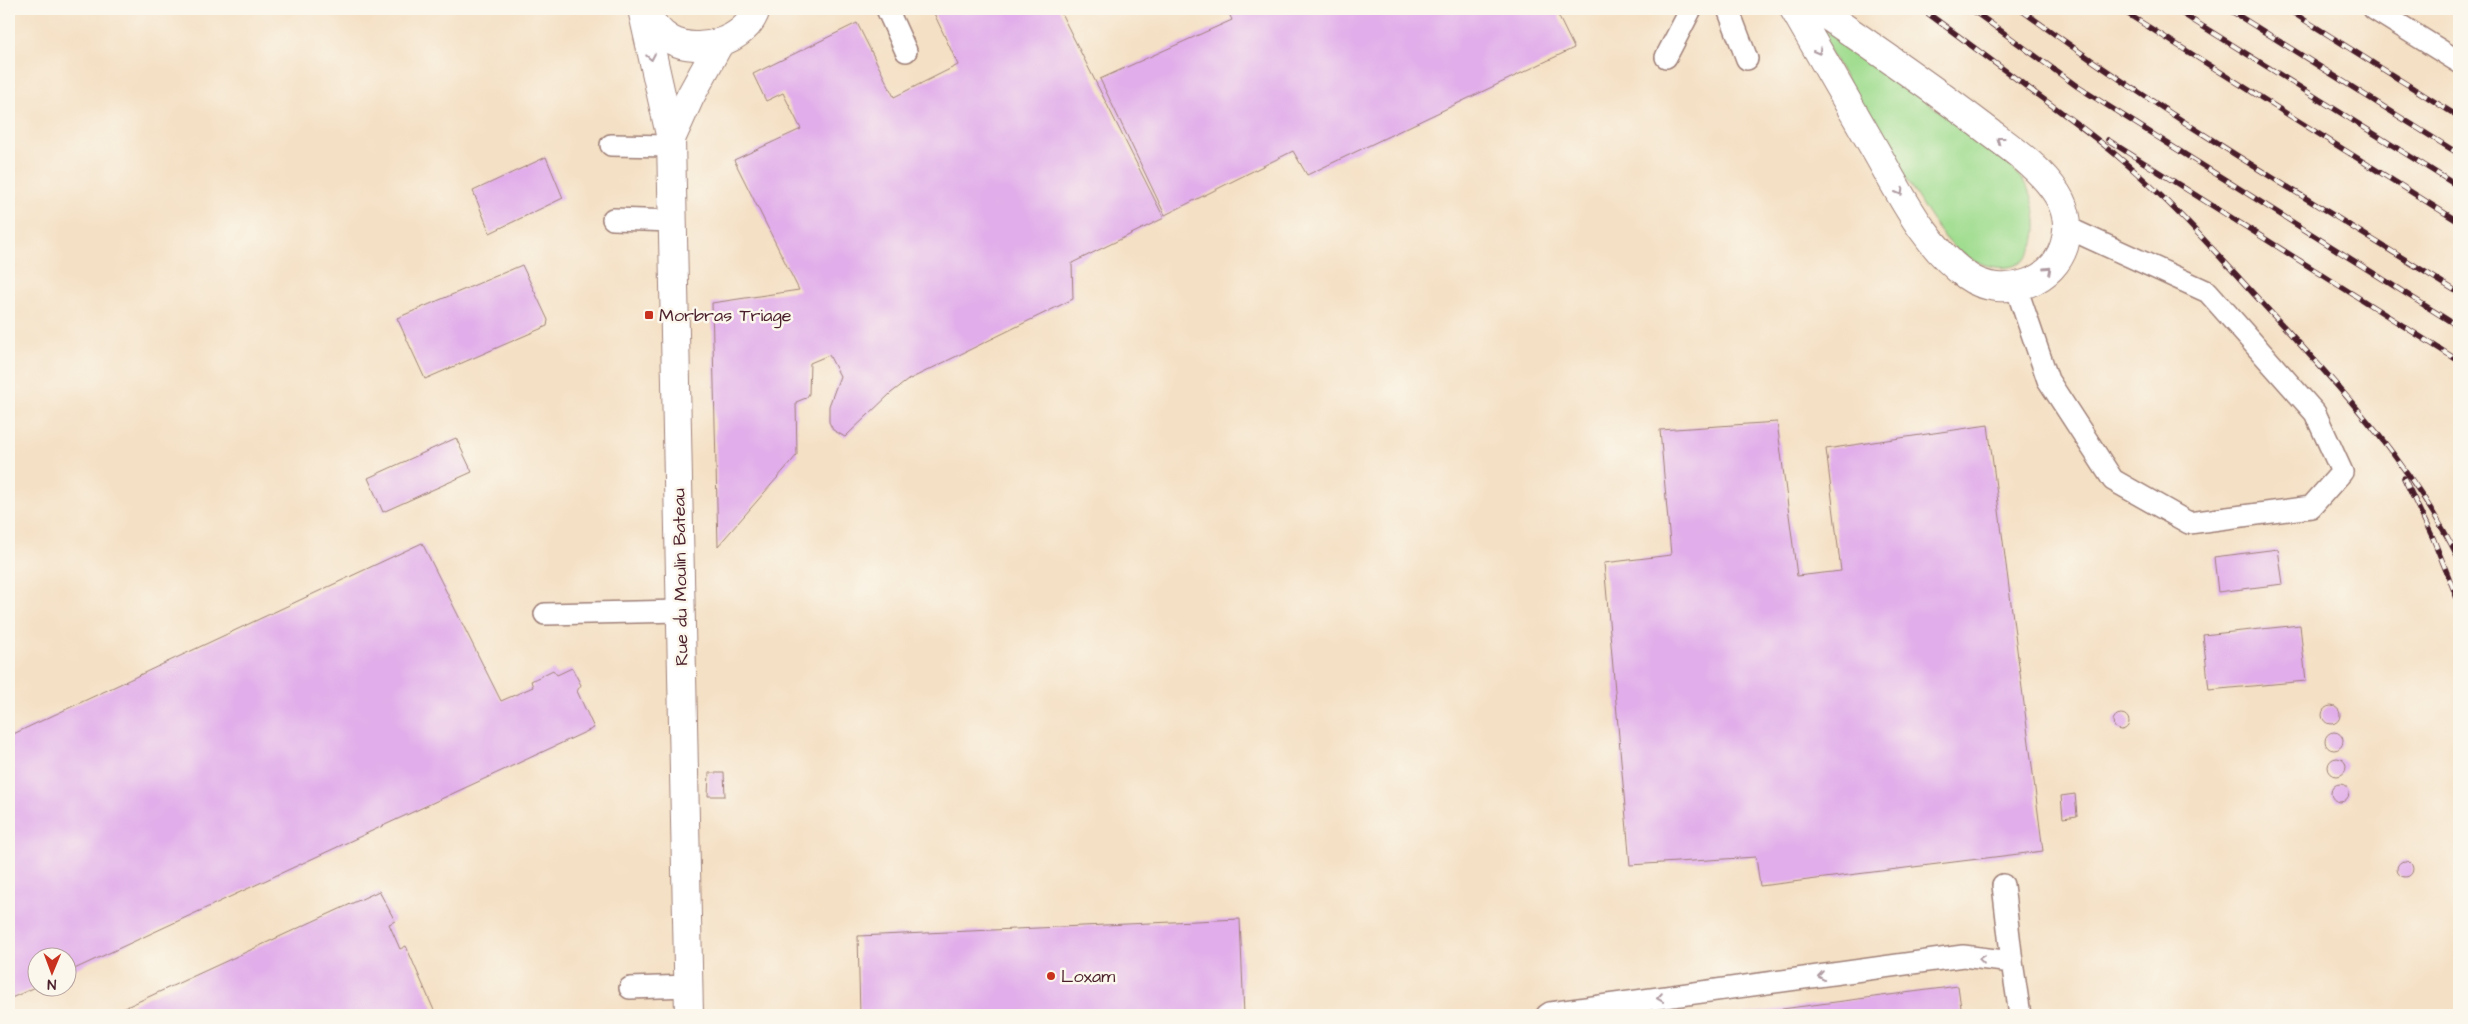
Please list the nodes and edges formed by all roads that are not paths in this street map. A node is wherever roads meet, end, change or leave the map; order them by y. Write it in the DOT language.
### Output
graph roads {
  1 [pos="642,9"];
  2 [pos="887,9"];
  3 [pos="1691,9"];
  4 [pos="1728,9"];
  5 [pos="1794,9"];
  6 [pos="1817,9"];
  7 [pos="2374,9"];
  8 [pos="759,10"];
  9 [pos="719,44"];
  10 [pos="906,51"];
  11 [pos="1666,57"];
  12 [pos="1747,59"];
  13 [pos="2459,62"];
  14 [pos="671,143"];
  15 [pos="610,144"];
  16 [pos="613,219"];
  17 [pos="673,221"];
  18 [pos="2068,228"];
  19 [pos="2016,287"];
  20 [pos="680,611"];
  21 [pos="545,614"];
  22 [pos="2003,885"];
  23 [pos="2012,962"];
  24 [pos="688,986"];
  25 [pos="630,988"];
  26 [pos="689,1015"];
  27 [pos="1547,1015"];
  28 [pos="2020,1015"];
  1 -- 9 [label="street"];
  1 -- 14 [label="street, Rue du Moulin Bateau, one-way"];
  2 -- 10 [label="lane"];
  3 -- 11 [label="lane"];
  4 -- 12 [label="lane"];
  5 -- 19 [label="street, one-way"];
  18 -- 6 [label="street, one-way"];
  7 -- 13 [label="lane"];
  8 -- 9 [label="street"];
  9 -- 14 [label="street, Rue du Moulin Bateau"];
  14 -- 15 [label="lane"];
  14 -- 17 [label="street, Rue du Moulin Bateau"];
  16 -- 17 [label="lane"];
  17 -- 20 [label="street, Rue du Moulin Bateau"];
  19 -- 18 [label="street, one-way"];
  18 -- 19 [label="lane"];
  20 -- 21 [label="lane"];
  20 -- 24 [label="street, Rue du Moulin Bateau"];
  22 -- 23 [label="lane"];
  23 -- 27 [label="lane, one-way"];
  23 -- 28 [label="lane"];
  24 -- 25 [label="lane"];
  24 -- 26 [label="street, Rue du Moulin Bateau"];
}
